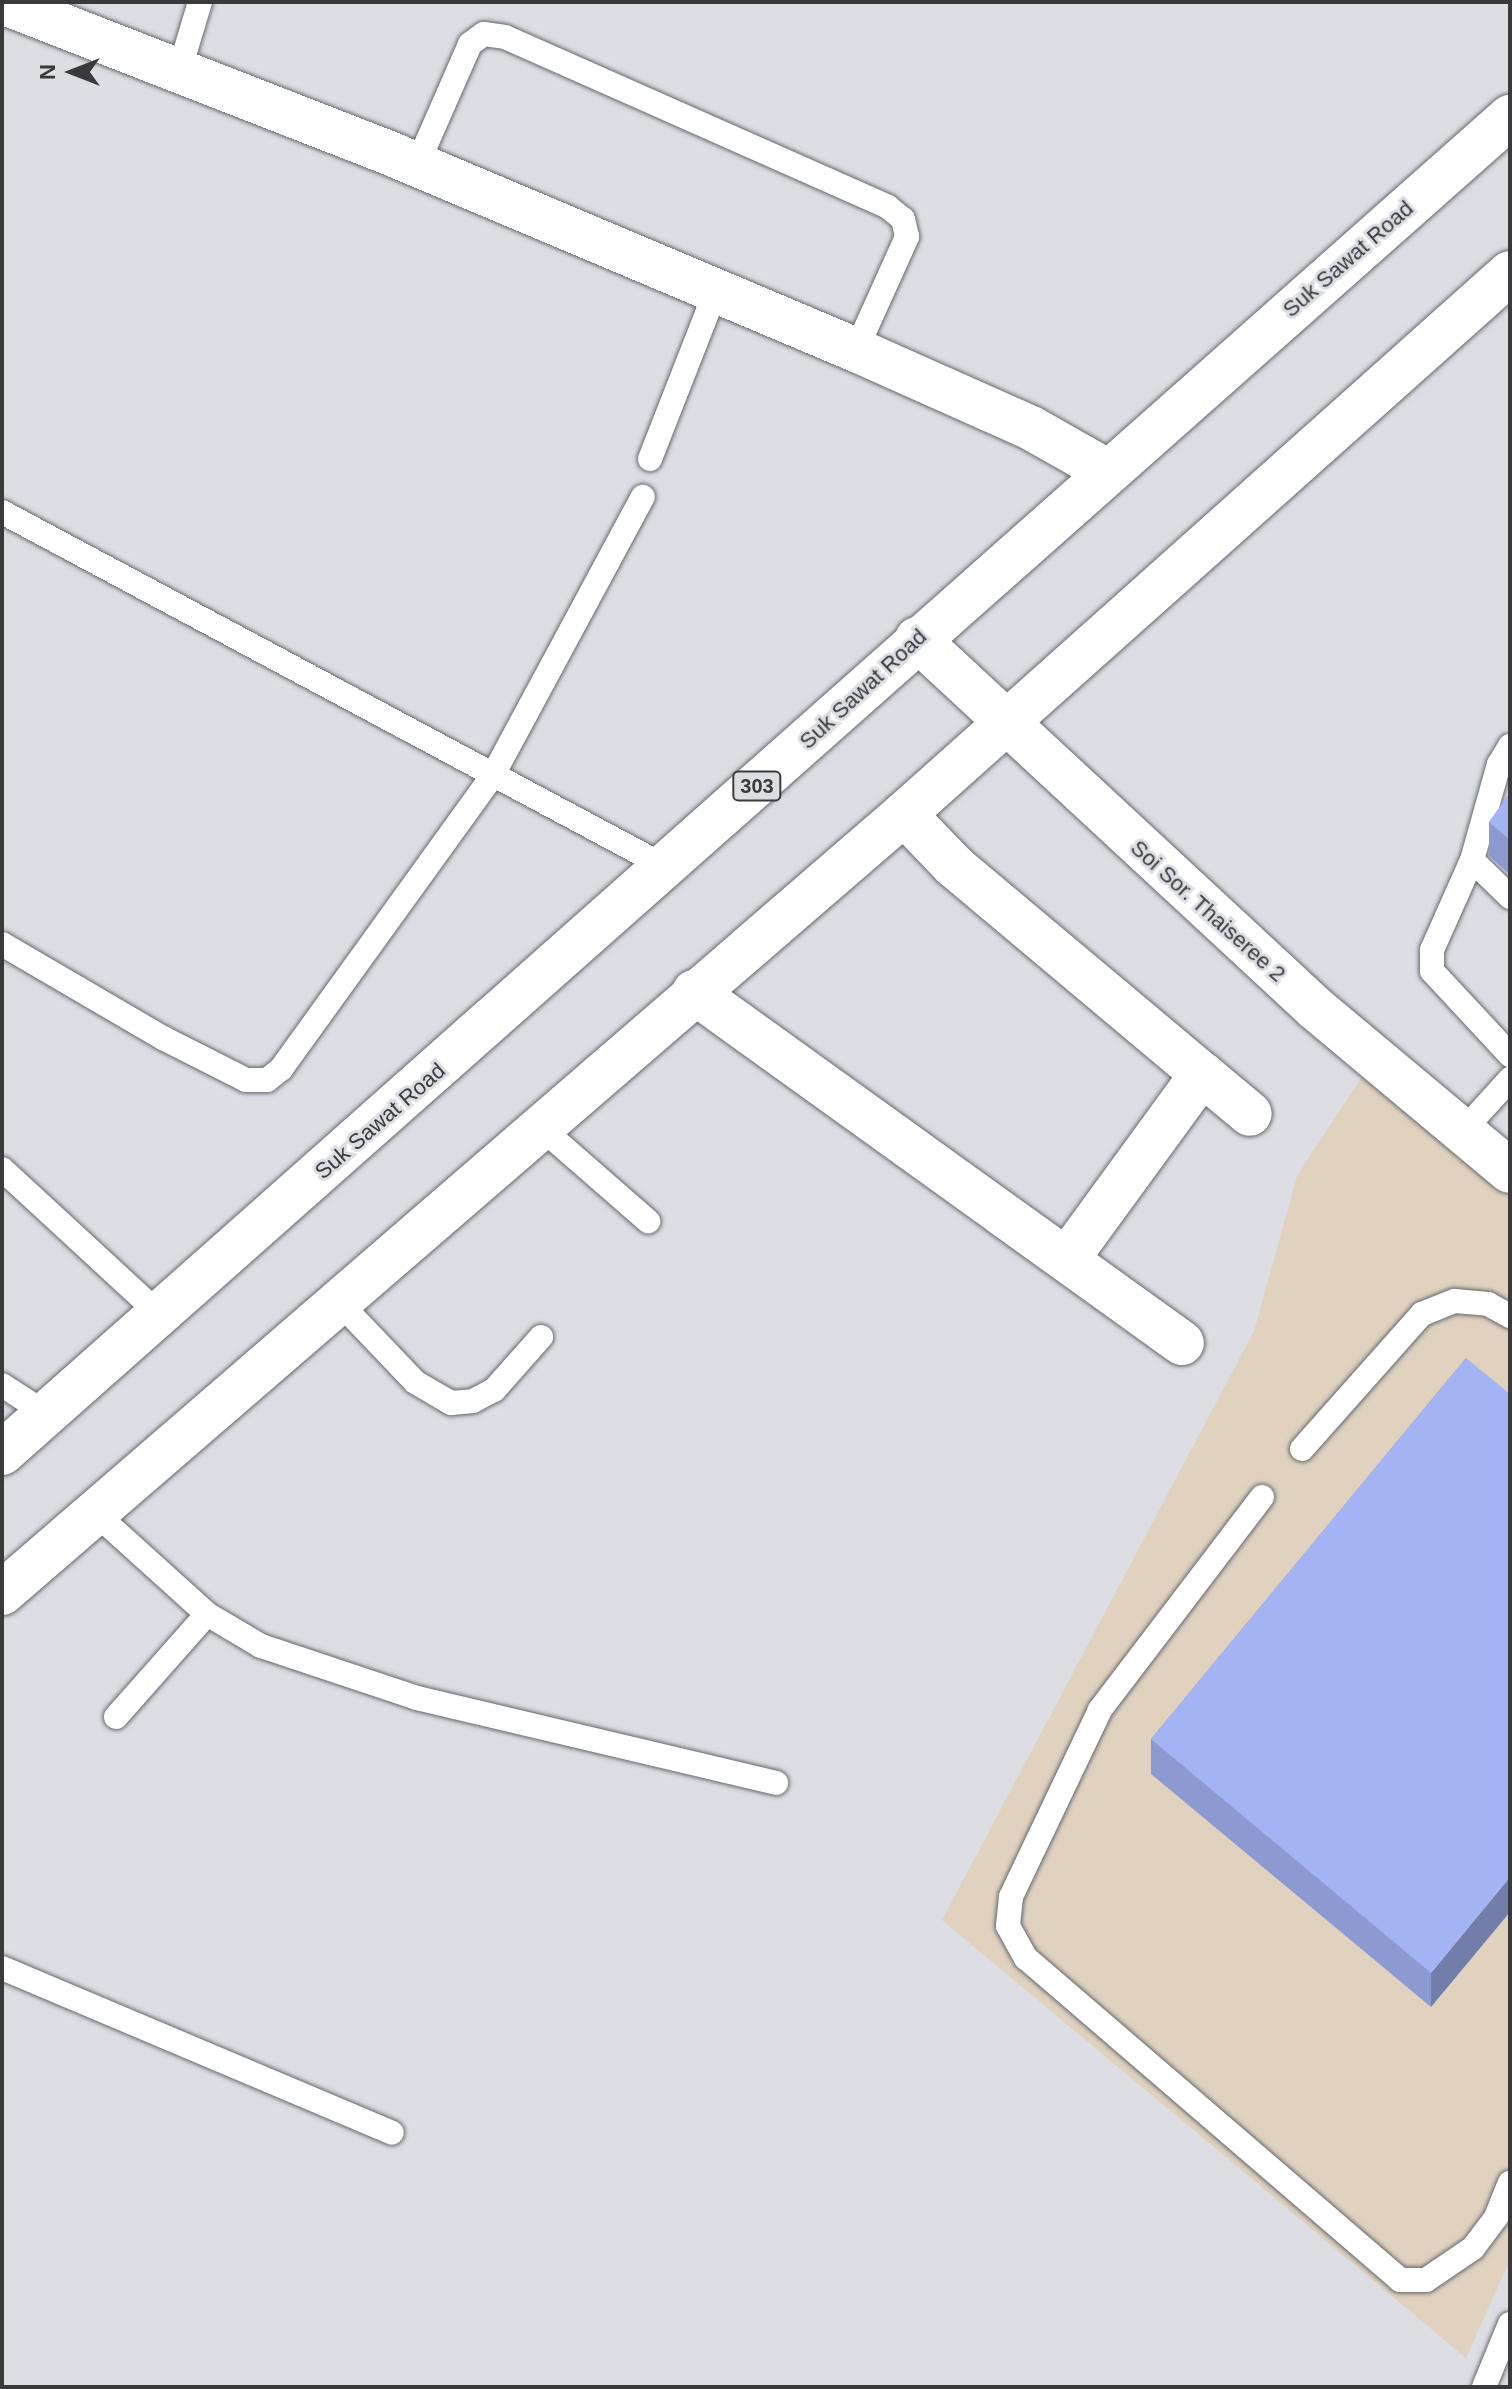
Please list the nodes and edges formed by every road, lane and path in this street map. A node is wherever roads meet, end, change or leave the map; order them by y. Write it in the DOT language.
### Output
graph roads {
  1 [pos="2,2"];
  2 [pos="200,2"];
  3 [pos="179,72"];
  4 [pos="1510,117"];
  5 [pos="417,165"];
  6 [pos="1510,273"];
  7 [pos="716,291"];
  8 [pos="856,350"];
  9 [pos="650,459"];
  10 [pos="1107,471"];
  11 [pos="643,497"];
  12 [pos="2,512"];
  13 [pos="917,639"];
  14 [pos="1004,725"];
  15 [pos="1510,746"];
  16 [pos="493,775"];
  17 [pos="904,814"];
  18 [pos="1472,860"];
  19 [pos="668,868"];
  20 [pos="1510,897"];
  21 [pos="2,944"];
  22 [pos="694,992"];
  23 [pos="1510,1055"];
  24 [pos="1202,1074"];
  25 [pos="1510,1079"];
  26 [pos="1250,1114"];
  27 [pos="539,1126"];
  28 [pos="1462,1132"];
  29 [pos="2,1169"];
  30 [pos="1510,1171"];
  31 [pos="648,1221"];
  32 [pos="1067,1259"];
  33 [pos="337,1300"];
  34 [pos="160,1315"];
  35 [pos="1510,1316"];
  36 [pos="541,1337"];
  37 [pos="1182,1343"];
  38 [pos="2,1385"];
  39 [pos="47,1414"];
  40 [pos="1302,1449"];
  41 [pos="2,1453"];
  42 [pos="1262,1497"];
  43 [pos="93,1511"];
  44 [pos="2,1593"];
  45 [pos="207,1614"];
  46 [pos="116,1717"];
  47 [pos="776,1783"];
  48 [pos="2,1968"];
  49 [pos="392,2133"];
  50 [pos="1510,2183"];
  51 [pos="1510,2324"];
  52 [pos="1484,2387"];
  1 -- 3 [label="main road"];
  2 -- 3 [label="lane"];
  3 -- 5 [label="main road"];
  4 -- 10 [label="main road, Suk Sawat Road / 303"];
  5 -- 7 [label="main road"];
  5 -- 8 [label="lane"];
  6 -- 14 [label="main road"];
  7 -- 8 [label="main road"];
  7 -- 9 [label="lane"];
  8 -- 10 [label="main road"];
  10 -- 13 [label="main road, Suk Sawat Road / 303"];
  11 -- 16 [label="lane"];
  12 -- 16 [label="lane"];
  13 -- 14 [label="main road, Soi Sor. Thaiseree 2"];
  13 -- 19 [label="main road, Suk Sawat Road / 303"];
  14 -- 17 [label="main road"];
  14 -- 28 [label="main road, Soi Sor. Thaiseree 2"];
  15 -- 18 [label="lane"];
  16 -- 19 [label="lane"];
  16 -- 21 [label="lane"];
  17 -- 22 [label="main road"];
  17 -- 24 [label="main road"];
  18 -- 20 [label="lane"];
  18 -- 23 [label="lane"];
  19 -- 34 [label="main road, Suk Sawat Road / 303"];
  22 -- 27 [label="main road"];
  22 -- 32 [label="main road"];
  24 -- 26 [label="main road"];
  24 -- 32 [label="main road"];
  25 -- 28 [label="lane"];
  27 -- 31 [label="lane"];
  27 -- 33 [label="main road"];
  28 -- 30 [label="main road, Soi Sor. Thaiseree 2"];
  29 -- 34 [label="lane"];
  32 -- 37 [label="main road"];
  33 -- 36 [label="lane"];
  33 -- 43 [label="main road"];
  34 -- 39 [label="main road, Suk Sawat Road / 303"];
  35 -- 40 [label="lane"];
  38 -- 39 [label="lane"];
  39 -- 41 [label="main road, Suk Sawat Road / 303"];
  42 -- 50 [label="lane"];
  43 -- 44 [label="main road"];
  43 -- 45 [label="lane"];
  45 -- 46 [label="lane"];
  45 -- 47 [label="lane"];
  48 -- 49 [label="lane"];
  51 -- 52 [label="lane"];
}
